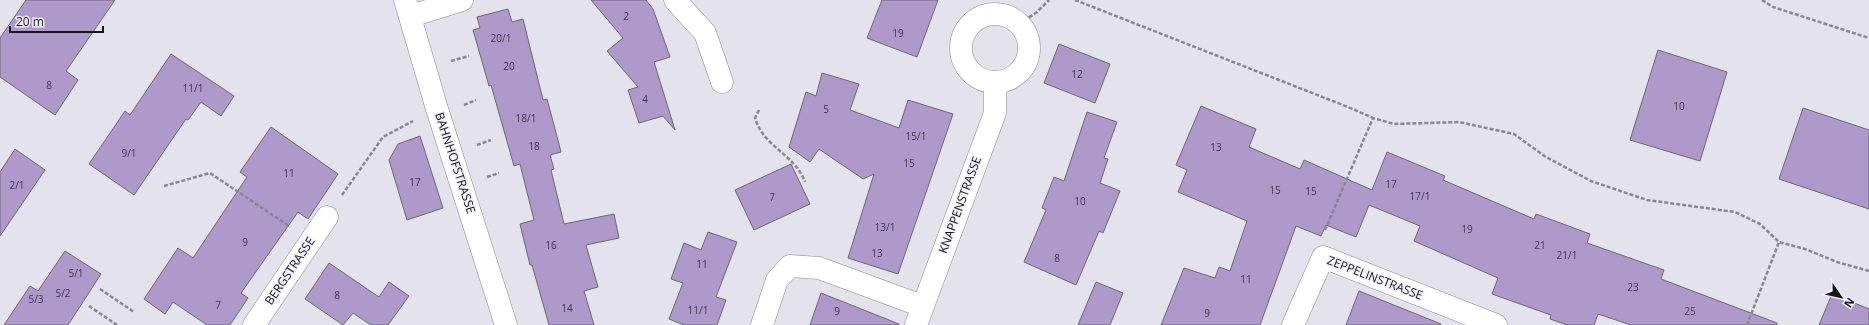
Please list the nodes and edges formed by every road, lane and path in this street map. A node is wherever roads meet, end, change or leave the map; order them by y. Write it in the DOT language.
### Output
graph roads {
  1 [pos="462,0"];
  2 [pos="675,0"];
  3 [pos="1049,0"];
  4 [pos="1075,0"];
  5 [pos="1762,0"];
  6 [pos="408,8"];
  7 [pos="1019,24"];
  8 [pos="1869,38"];
  9 [pos="722,82"];
  10 [pos="995,82"];
  11 [pos="437,109"];
  12 [pos="759,110"];
  13 [pos="1373,118"];
  14 [pos="806,182"];
  15 [pos="164,186"];
  16 [pos="326,217"];
  17 [pos="310,240"];
  18 [pos="1779,242"];
  19 [pos="1323,257"];
  20 [pos="1869,270"];
  21 [pos="100,289"];
  22 [pos="89,306"];
  23 [pos="134,312"];
  24 [pos="919,316"];
  25 [pos="117,325"];
  26 [pos="254,325"];
  27 [pos="506,325"];
  28 [pos="762,325"];
  29 [pos="1293,325"];
  30 [pos="1496,325"];
  31 [pos="1747,325"];
  1 -- 6 [label="street"];
  2 -- 9 [label="street"];
  3 -- 7 [label="path"];
  4 -- 13 [label="path"];
  5 -- 8 [label="path"];
  6 -- 11 [label="street, BAHNHOFSTRASSE"];
  7 -- 10 [label="street"];
  7 -- 10 [label="street"];
  10 -- 24 [label="street, KNAPPENSTRASSE"];
  11 -- 16 [label="path"];
  11 -- 27 [label="street, BAHNHOFSTRASSE"];
  12 -- 14 [label="path"];
  13 -- 18 [label="path"];
  13 -- 19 [label="path"];
  15 -- 17 [label="path"];
  16 -- 17 [label="street, BERGSTRASSE"];
  17 -- 26 [label="street, BERGSTRASSE"];
  18 -- 20 [label="path"];
  18 -- 31 [label="path"];
  19 -- 29 [label="street, ZEPPELINSTRASSE"];
  19 -- 30 [label="street, ZEPPELINSTRASSE"];
  21 -- 23 [label="path"];
  22 -- 25 [label="path"];
  24 -- 28 [label="street"];
}
